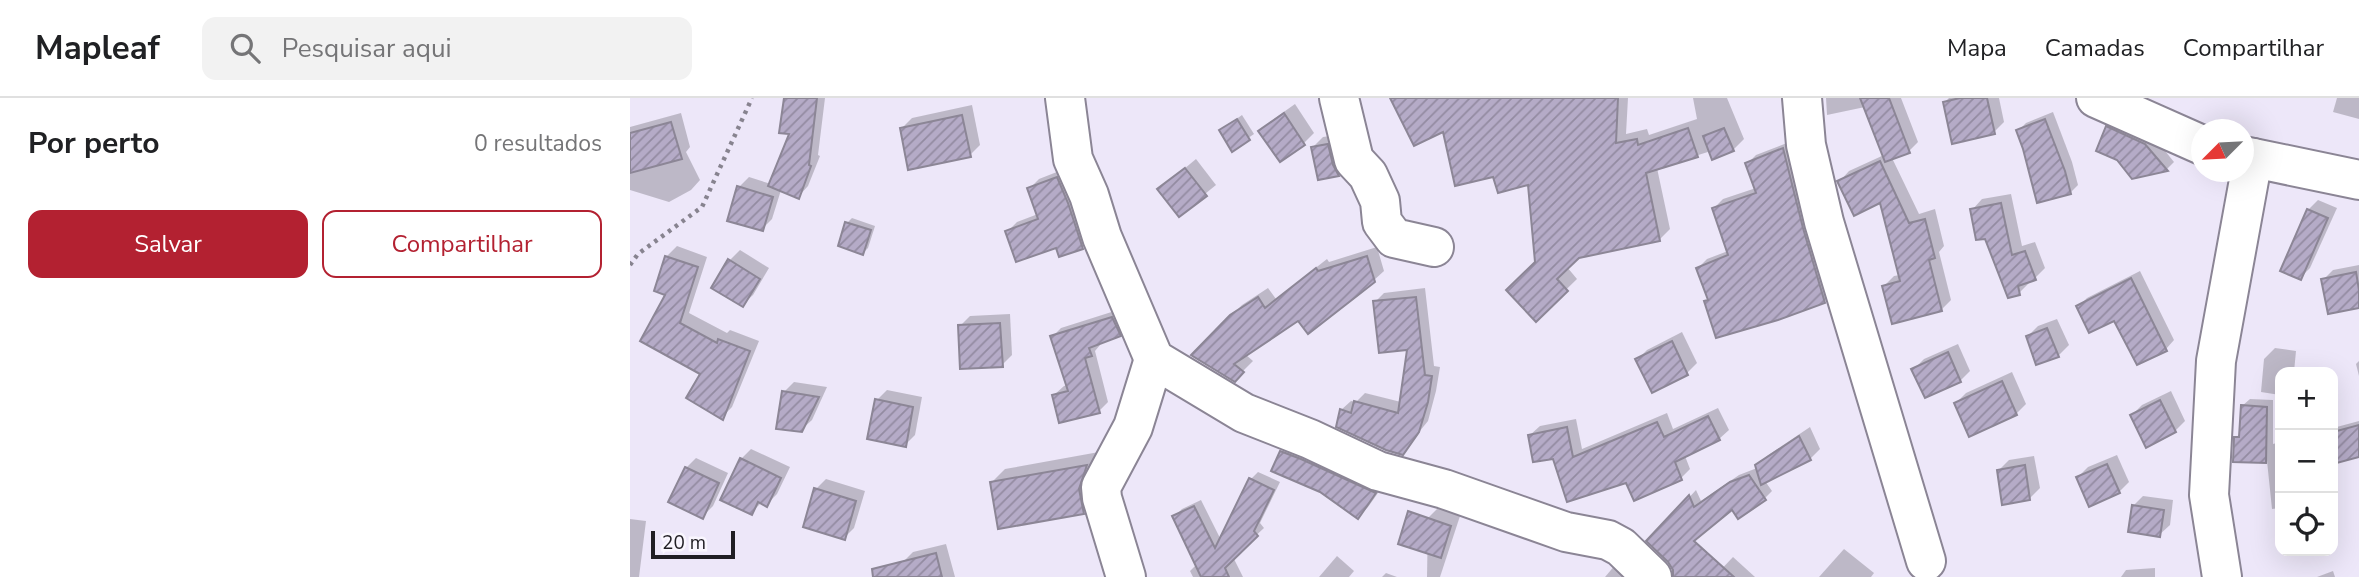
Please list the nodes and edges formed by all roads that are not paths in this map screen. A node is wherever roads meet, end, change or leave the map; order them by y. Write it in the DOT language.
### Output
graph roads {
  1 [pos="1065,98"];
  2 [pos="1339,98"];
  3 [pos="1802,98"];
  4 [pos="2096,98"];
  5 [pos="2191,140"];
  6 [pos="2254,158"];
  7 [pos="2359,180"];
  8 [pos="2244,182"];
  9 [pos="1434,247"];
  10 [pos="1154,359"];
  11 [pos="1926,561"];
  12 [pos="1126,577"];
  13 [pos="1652,577"];
  14 [pos="2222,577"];
  1 -- 10 [label="street"];
  2 -- 9 [label="street"];
  3 -- 11 [label="street"];
  4 -- 5 [label="street"];
  6 -- 7 [label="street"];
  8 -- 14 [label="street"];
  10 -- 12 [label="street"];
  10 -- 13 [label="street"];
}
